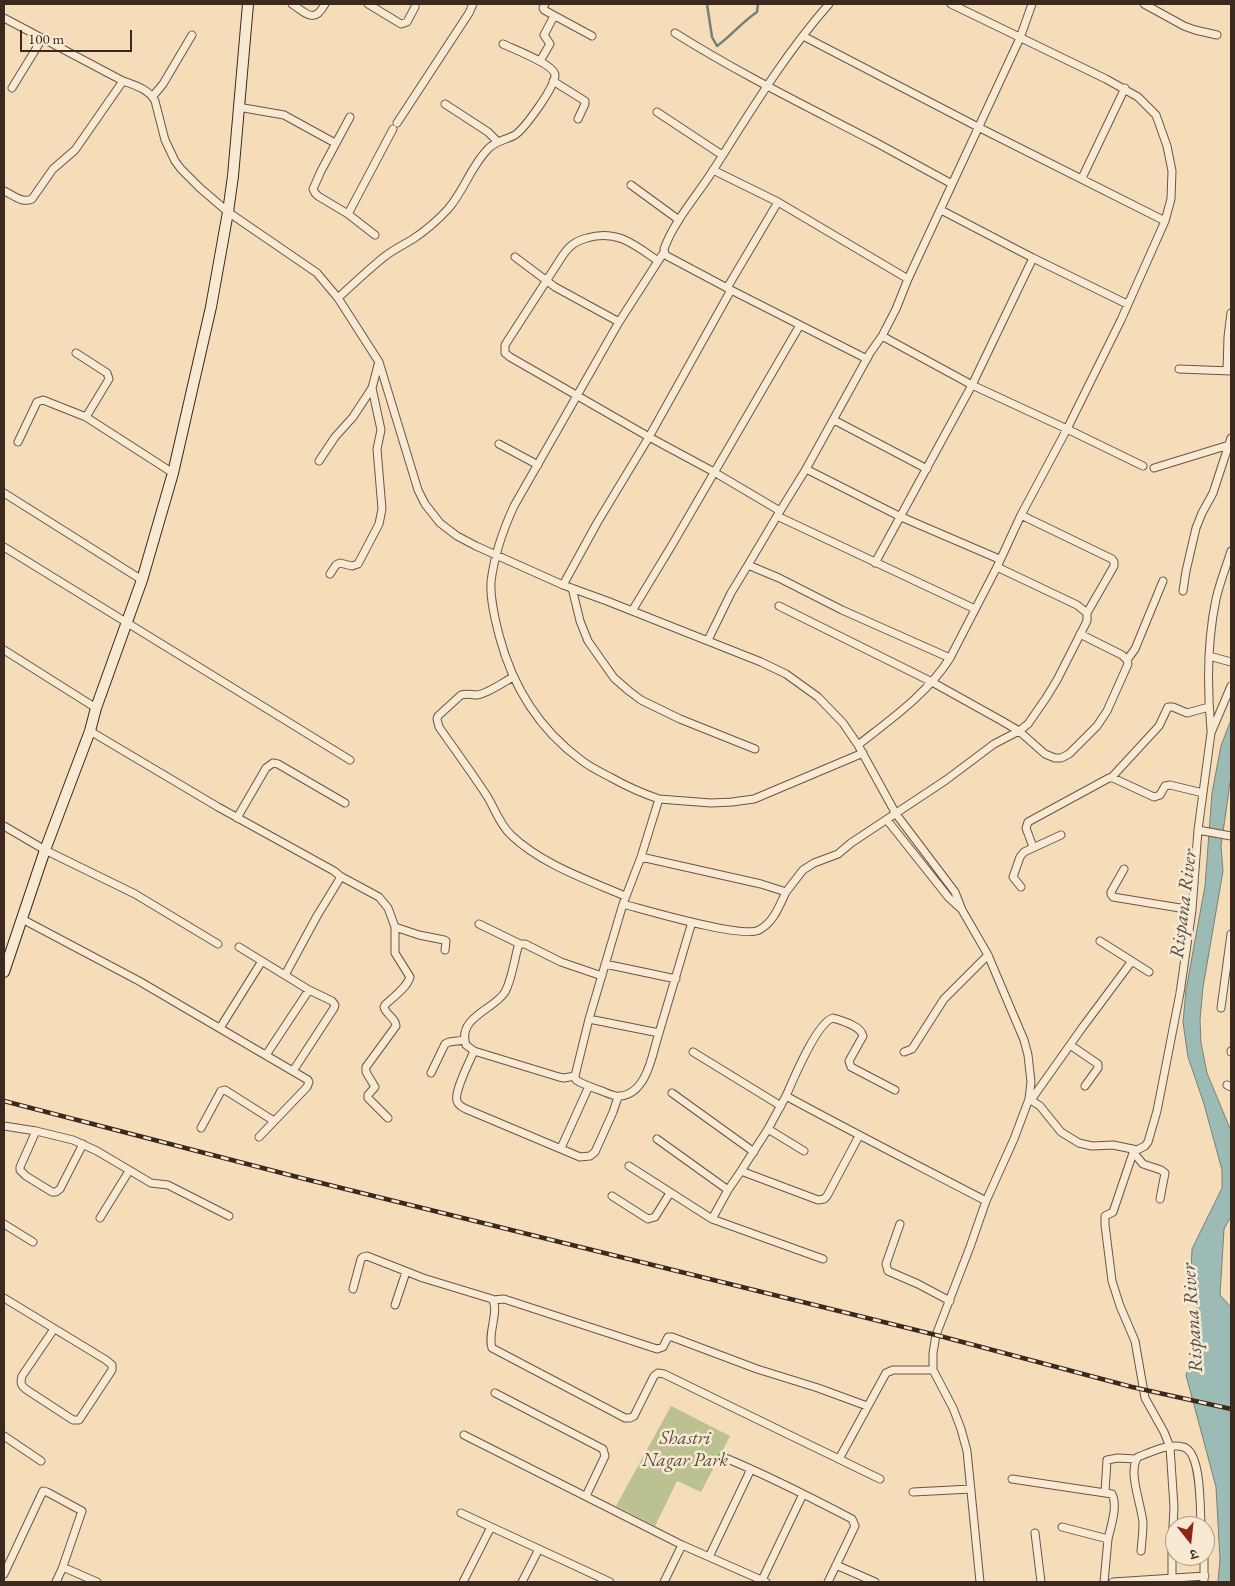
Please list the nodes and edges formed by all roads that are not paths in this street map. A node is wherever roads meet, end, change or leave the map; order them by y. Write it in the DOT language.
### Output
graph roads {
  1 [pos="247,4"];
  2 [pos="292,4"];
  3 [pos="325,4"];
  4 [pos="368,4"];
  5 [pos="473,4"];
  6 [pos="545,4"];
  7 [pos="829,4"];
  8 [pos="951,4"];
  9 [pos="1032,4"];
  10 [pos="1144,4"];
  11 [pos="415,7"];
  12 [pos="1159,7"];
  13 [pos="554,16"];
  14 [pos="4,19"];
  15 [pos="675,33"];
  16 [pos="192,35"];
  17 [pos="1217,35"];
  18 [pos="592,36"];
  19 [pos="802,36"];
  20 [pos="42,38"];
  21 [pos="1020,38"];
  22 [pos="504,44"];
  23 [pos="540,61"];
  24 [pos="553,81"];
  25 [pos="123,82"];
  26 [pos="766,87"];
  27 [pos="12,88"];
  28 [pos="1125,88"];
  29 [pos="153,96"];
  30 [pos="446,104"];
  31 [pos="238,107"];
  32 [pos="657,112"];
  33 [pos="350,118"];
  34 [pos="578,119"];
  35 [pos="978,127"];
  36 [pos="498,142"];
  37 [pos="335,144"];
  38 [pos="722,155"];
  39 [pos="713,170"];
  40 [pos="1082,178"];
  41 [pos="952,184"];
  42 [pos="631,185"];
  43 [pos="4,191"];
  44 [pos="778,202"];
  45 [pos="941,210"];
  46 [pos="228,212"];
  47 [pos="348,214"];
  48 [pos="679,220"];
  49 [pos="1164,221"];
  50 [pos="375,235"];
  51 [pos="664,252"];
  52 [pos="515,257"];
  53 [pos="1033,258"];
  54 [pos="658,261"];
  55 [pos="908,279"];
  56 [pos="546,281"];
  57 [pos="729,289"];
  58 [pos="338,298"];
  59 [pos="1127,304"];
  60 [pos="1231,314"];
  61 [pos="619,322"];
  62 [pos="800,325"];
  63 [pos="882,336"];
  64 [pos="76,353"];
  65 [pos="867,359"];
  66 [pos="379,362"];
  67 [pos="1179,369"];
  68 [pos="1229,371"];
  69 [pos="972,385"];
  70 [pos="372,388"];
  71 [pos="577,396"];
  72 [pos="86,417"];
  73 [pos="834,420"];
  74 [pos="1067,429"];
  75 [pos="649,437"];
  76 [pos="1230,441"];
  77 [pos="18,442"];
  78 [pos="499,444"];
  79 [pos="318,461"];
  80 [pos="538,465"];
  81 [pos="1143,466"];
  82 [pos="1154,468"];
  83 [pos="806,469"];
  84 [pos="927,469"];
  85 [pos="714,472"];
  86 [pos="173,473"];
  87 [pos="4,493"];
  88 [pos="779,514"];
  89 [pos="1021,515"];
  90 [pos="899,516"];
  91 [pos="4,547"];
  92 [pos="1231,551"];
  93 [pos="496,556"];
  94 [pos="875,563"];
  95 [pos="998,563"];
  96 [pos="748,565"];
  97 [pos="330,574"];
  98 [pos="142,580"];
  99 [pos="1164,581"];
  100 [pos="563,585"];
  101 [pos="572,588"];
  102 [pos="1183,591"];
  103 [pos="779,606"];
  104 [pos="975,610"];
  105 [pos="632,611"];
  106 [pos="1087,613"];
  107 [pos="126,622"];
  108 [pos="1080,634"];
  109 [pos="708,640"];
  110 [pos="4,650"];
  111 [pos="1208,656"];
  112 [pos="950,658"];
  113 [pos="1127,660"];
  114 [pos="1231,662"];
  115 [pos="513,677"];
  116 [pos="932,682"];
  117 [pos="1231,686"];
  118 [pos="1209,707"];
  119 [pos="96,708"];
  120 [pos="90,731"];
  121 [pos="1019,731"];
  122 [pos="1211,733"];
  123 [pos="858,745"];
  124 [pos="755,749"];
  125 [pos="863,753"];
  126 [pos="350,760"];
  127 [pos="1111,778"];
  128 [pos="1203,793"];
  129 [pos="659,799"];
  130 [pos="345,803"];
  131 [pos="896,814"];
  132 [pos="237,818"];
  133 [pos="887,820"];
  134 [pos="4,826"];
  135 [pos="1202,830"];
  136 [pos="1061,835"];
  137 [pos="1229,836"];
  138 [pos="1033,847"];
  139 [pos="45,850"];
  140 [pos="641,857"];
  141 [pos="1124,868"];
  142 [pos="340,876"];
  143 [pos="1020,887"];
  144 [pos="786,892"];
  145 [pos="624,900"];
  146 [pos="962,910"];
  147 [pos="1192,910"];
  148 [pos="22,919"];
  149 [pos="692,922"];
  150 [pos="479,924"];
  151 [pos="395,927"];
  152 [pos="1231,934"];
  153 [pos="1100,941"];
  154 [pos="218,944"];
  155 [pos="520,944"];
  156 [pos="239,947"];
  157 [pos="445,950"];
  158 [pos="988,955"];
  159 [pos="262,961"];
  160 [pos="1132,961"];
  161 [pos="605,964"];
  162 [pos="4,972"];
  163 [pos="1149,972"];
  164 [pos="284,974"];
  165 [pos="602,976"];
  166 [pos="676,979"];
  167 [pos="309,990"];
  168 [pos="1221,1008"];
  169 [pos="589,1018"];
  170 [pos="220,1028"];
  171 [pos="659,1033"];
  172 [pos="465,1040"];
  173 [pos="1070,1045"];
  174 [pos="474,1051"];
  175 [pos="693,1052"];
  176 [pos="904,1052"];
  177 [pos="266,1055"];
  178 [pos="293,1071"];
  179 [pos="431,1073"];
  180 [pos="575,1076"];
  181 [pos="588,1086"];
  182 [pos="1085,1086"];
  183 [pos="895,1090"];
  184 [pos="672,1093"];
  185 [pos="786,1096"];
  186 [pos="618,1097"];
  187 [pos="1030,1100"];
  188 [pos="781,1106"];
  189 [pos="388,1118"];
  190 [pos="274,1121"];
  191 [pos="4,1126"];
  192 [pos="201,1128"];
  193 [pos="768,1129"];
  194 [pos="36,1131"];
  195 [pos="860,1136"];
  196 [pos="259,1137"];
  197 [pos="656,1139"];
  198 [pos="83,1144"];
  199 [pos="561,1148"];
  200 [pos="804,1151"];
  201 [pos="1134,1151"];
  202 [pos="754,1152"];
  203 [pos="629,1166"];
  204 [pos="129,1171"];
  205 [pos="742,1171"];
  206 [pos="728,1190"];
  207 [pos="670,1193"];
  208 [pos="612,1196"];
  209 [pos="1160,1198"];
  210 [pos="986,1201"];
  211 [pos="229,1216"];
  212 [pos="100,1218"];
  213 [pos="712,1219"];
  214 [pos="4,1224"];
  215 [pos="900,1224"];
  216 [pos="33,1242"];
  217 [pos="823,1259"];
  218 [pos="406,1272"];
  219 [pos="353,1289"];
  220 [pos="4,1298"];
  221 [pos="494,1300"];
  222 [pos="950,1301"];
  223 [pos="395,1305"];
  224 [pos="54,1329"];
  225 [pos="933,1370"];
  226 [pos="495,1394"];
  227 [pos="867,1406"];
  228 [pos="464,1435"];
  229 [pos="4,1436"];
  230 [pos="1170,1447"];
  231 [pos="723,1457"];
  232 [pos="839,1459"];
  233 [pos="1136,1459"];
  234 [pos="41,1461"];
  235 [pos="751,1469"];
  236 [pos="880,1479"];
  237 [pos="1012,1479"];
  238 [pos="971,1490"];
  239 [pos="913,1492"];
  240 [pos="1106,1492"];
  241 [pos="803,1494"];
  242 [pos="586,1496"];
  243 [pos="461,1514"];
  244 [pos="1201,1516"];
  245 [pos="1062,1527"];
  246 [pos="491,1528"];
  247 [pos="1035,1533"];
  248 [pos="1108,1539"];
  249 [pos="682,1545"];
  250 [pos="539,1549"];
  251 [pos="1141,1550"];
  252 [pos="709,1557"];
  253 [pos="836,1565"];
  254 [pos="1204,1566"];
  255 [pos="62,1569"];
  256 [pos="4,1574"];
  257 [pos="1172,1578"];
  258 [pos="1204,1579"];
  259 [pos="764,1581"];
  260 [pos="56,1582"];
  261 [pos="98,1582"];
  262 [pos="463,1582"];
  263 [pos="522,1582"];
  264 [pos="610,1582"];
  265 [pos="664,1582"];
  266 [pos="828,1582"];
  267 [pos="875,1582"];
  268 [pos="980,1582"];
  269 [pos="1042,1582"];
  270 [pos="1104,1582"];
  271 [pos="1113,1582"];
  272 [pos="1142,1582"];
  1 -- 31 [label="main road"];
  2 -- 3 [label="street"];
  4 -- 11 [label="street"];
  5 -- 47 [label="street"];
  6 -- 13 [label="street"];
  7 -- 19 [label="street"];
  8 -- 21 [label="street"];
  9 -- 21 [label="street"];
  10 -- 12 [label="street"];
  12 -- 17 [label="street"];
  13 -- 18 [label="street"];
  13 -- 23 [label="street"];
  14 -- 20 [label="street"];
  15 -- 26 [label="street"];
  16 -- 29 [label="street"];
  19 -- 26 [label="street"];
  19 -- 35 [label="street"];
  20 -- 25 [label="street"];
  20 -- 27 [label="street"];
  21 -- 28 [label="street"];
  21 -- 35 [label="street"];
  22 -- 23 [label="street"];
  23 -- 24 [label="street"];
  24 -- 34 [label="street"];
  24 -- 36 [label="street"];
  25 -- 29 [label="street"];
  25 -- 43 [label="street"];
  26 -- 38 [label="street"];
  26 -- 41 [label="street"];
  28 -- 40 [label="street"];
  28 -- 49 [label="street"];
  29 -- 46 [label="street"];
  30 -- 36 [label="street"];
  31 -- 37 [label="street"];
  31 -- 46 [label="main road"];
  32 -- 38 [label="street"];
  33 -- 37 [label="street"];
  35 -- 40 [label="street"];
  35 -- 41 [label="street"];
  36 -- 58 [label="street"];
  37 -- 47 [label="street"];
  38 -- 39 [label="street"];
  39 -- 44 [label="street"];
  39 -- 48 [label="street"];
  40 -- 49 [label="street"];
  41 -- 45 [label="street"];
  42 -- 48 [label="street"];
  44 -- 55 [label="street"];
  44 -- 57 [label="street"];
  45 -- 53 [label="street"];
  45 -- 55 [label="street"];
  46 -- 58 [label="street"];
  46 -- 86 [label="main road"];
  47 -- 50 [label="street"];
  48 -- 51 [label="street"];
  49 -- 59 [label="street"];
  51 -- 54 [label="street"];
  51 -- 57 [label="street"];
  52 -- 56 [label="street"];
  53 -- 59 [label="street"];
  53 -- 69 [label="street"];
  54 -- 56 [label="street"];
  54 -- 61 [label="street"];
  55 -- 63 [label="street"];
  56 -- 61 [label="street"];
  56 -- 71 [label="street"];
  57 -- 62 [label="street"];
  57 -- 75 [label="street"];
  58 -- 66 [label="street"];
  59 -- 74 [label="street"];
  60 -- 68 [label="street"];
  61 -- 71 [label="street"];
  62 -- 65 [label="street"];
  62 -- 85 [label="street"];
  63 -- 65 [label="street"];
  63 -- 69 [label="street"];
  64 -- 72 [label="street"];
  65 -- 73 [label="street"];
  66 -- 70 [label="street"];
  66 -- 93 [label="street"];
  67 -- 68 [label="street"];
  69 -- 74 [label="street"];
  69 -- 84 [label="street"];
  70 -- 79 [label="street"];
  70 -- 97 [label="street"];
  71 -- 75 [label="street"];
  71 -- 80 [label="street"];
  72 -- 77 [label="street"];
  72 -- 86 [label="street"];
  73 -- 83 [label="street"];
  73 -- 84 [label="street"];
  74 -- 81 [label="street"];
  74 -- 89 [label="street"];
  75 -- 85 [label="street"];
  75 -- 100 [label="street"];
  76 -- 82 [label="street"];
  76 -- 102 [label="street"];
  78 -- 80 [label="street"];
  80 -- 93 [label="street"];
  83 -- 88 [label="street"];
  83 -- 90 [label="street"];
  84 -- 90 [label="street"];
  85 -- 88 [label="street"];
  85 -- 105 [label="street"];
  86 -- 98 [label="main road"];
  87 -- 98 [label="street"];
  88 -- 94 [label="street"];
  88 -- 96 [label="street"];
  89 -- 95 [label="street"];
  89 -- 106 [label="street"];
  90 -- 94 [label="street"];
  90 -- 95 [label="street"];
  91 -- 107 [label="street"];
  92 -- 111 [label="street"];
  93 -- 100 [label="street"];
  93 -- 115 [label="street"];
  94 -- 104 [label="street"];
  95 -- 104 [label="street"];
  95 -- 106 [label="street"];
  96 -- 109 [label="street"];
  96 -- 112 [label="street"];
  98 -- 107 [label="main road"];
  99 -- 113 [label="street"];
  100 -- 101 [label="street"];
  101 -- 105 [label="street"];
  101 -- 124 [label="street"];
  103 -- 116 [label="street"];
  104 -- 112 [label="street"];
  105 -- 109 [label="street"];
  106 -- 108 [label="street"];
  107 -- 119 [label="main road"];
  107 -- 126 [label="street"];
  108 -- 113 [label="street"];
  108 -- 121 [label="street"];
  109 -- 123 [label="street"];
  110 -- 119 [label="street"];
  111 -- 114 [label="street"];
  111 -- 118 [label="street"];
  112 -- 116 [label="street"];
  113 -- 121 [label="street"];
  115 -- 129 [label="street"];
  115 -- 145 [label="street"];
  116 -- 121 [label="street"];
  116 -- 123 [label="street"];
  117 -- 122 [label="street"];
  118 -- 122 [label="street"];
  118 -- 127 [label="street"];
  119 -- 120 [label="main road"];
  120 -- 132 [label="street"];
  120 -- 139 [label="main road"];
  121 -- 131 [label="street"];
  122 -- 128 [label="street"];
  123 -- 125 [label="street"];
  125 -- 129 [label="street"];
  125 -- 131 [label="street"];
  127 -- 128 [label="street"];
  127 -- 138 [label="street"];
  128 -- 135 [label="street"];
  129 -- 140 [label="street"];
  130 -- 132 [label="street"];
  131 -- 133 [label="street"];
  131 -- 146 [label="street"];
  132 -- 142 [label="street"];
  133 -- 144 [label="street"];
  133 -- 146 [label="street"];
  134 -- 139 [label="street"];
  135 -- 137 [label="street"];
  135 -- 147 [label="street"];
  136 -- 138 [label="street"];
  138 -- 143 [label="street"];
  139 -- 148 [label="main road"];
  139 -- 154 [label="street"];
  140 -- 144 [label="street"];
  140 -- 145 [label="street"];
  141 -- 147 [label="street"];
  142 -- 151 [label="street"];
  142 -- 164 [label="street"];
  144 -- 149 [label="street"];
  145 -- 149 [label="street"];
  145 -- 161 [label="street"];
  146 -- 158 [label="street"];
  147 -- 201 [label="street"];
  148 -- 162 [label="main road"];
  148 -- 170 [label="street"];
  149 -- 166 [label="street"];
  150 -- 155 [label="street"];
  151 -- 157 [label="street"];
  151 -- 189 [label="street"];
  152 -- 168 [label="street"];
  153 -- 160 [label="street"];
  155 -- 165 [label="street"];
  155 -- 172 [label="street"];
  156 -- 159 [label="street"];
  158 -- 176 [label="street"];
  158 -- 187 [label="street"];
  159 -- 164 [label="street"];
  159 -- 170 [label="street"];
  160 -- 163 [label="street"];
  160 -- 173 [label="street"];
  161 -- 165 [label="street"];
  161 -- 166 [label="street"];
  164 -- 167 [label="street"];
  165 -- 169 [label="street"];
  166 -- 171 [label="street"];
  167 -- 177 [label="street"];
  167 -- 178 [label="street"];
  169 -- 171 [label="street"];
  169 -- 180 [label="street"];
  170 -- 177 [label="street"];
  171 -- 186 [label="street"];
  172 -- 174 [label="street"];
  172 -- 179 [label="street"];
  173 -- 182 [label="street"];
  173 -- 187 [label="street"];
  174 -- 180 [label="street"];
  174 -- 199 [label="street"];
  175 -- 188 [label="street"];
  177 -- 178 [label="street"];
  178 -- 190 [label="street"];
  180 -- 181 [label="street"];
  181 -- 186 [label="street"];
  181 -- 199 [label="street"];
  183 -- 185 [label="street"];
  184 -- 202 [label="street"];
  185 -- 188 [label="street"];
  185 -- 195 [label="street"];
  186 -- 199 [label="street"];
  187 -- 201 [label="street"];
  187 -- 210 [label="street"];
  188 -- 193 [label="street"];
  190 -- 192 [label="street"];
  190 -- 196 [label="street"];
  191 -- 194 [label="street"];
  193 -- 200 [label="street"];
  193 -- 202 [label="street"];
  194 -- 198 [label="street"];
  194 -- 198 [label="street"];
  195 -- 205 [label="street"];
  195 -- 210 [label="street"];
  197 -- 206 [label="street"];
  198 -- 204 [label="street"];
  201 -- 209 [label="street"];
  201 -- 230 [label="street"];
  202 -- 205 [label="street"];
  203 -- 207 [label="street"];
  204 -- 211 [label="street"];
  204 -- 212 [label="street"];
  205 -- 206 [label="street"];
  206 -- 213 [label="street"];
  207 -- 208 [label="street"];
  207 -- 213 [label="street"];
  210 -- 222 [label="street"];
  213 -- 217 [label="street"];
  214 -- 216 [label="street"];
  215 -- 222 [label="street"];
  218 -- 219 [label="street"];
  218 -- 221 [label="street"];
  218 -- 223 [label="street"];
  220 -- 224 [label="street"];
  221 -- 227 [label="street"];
  221 -- 232 [label="street"];
  222 -- 225 [label="street"];
  224 -- 224 [label="street"];
  225 -- 227 [label="street"];
  225 -- 238 [label="street"];
  226 -- 242 [label="street"];
  227 -- 232 [label="street"];
  228 -- 242 [label="street"];
  229 -- 234 [label="street"];
  230 -- 233 [label="street"];
  230 -- 244 [label="street"];
  230 -- 257 [label="street"];
  231 -- 235 [label="street"];
  232 -- 236 [label="street"];
  233 -- 240 [label="street"];
  233 -- 251 [label="street"];
  235 -- 241 [label="street"];
  235 -- 252 [label="street"];
  237 -- 240 [label="street"];
  238 -- 239 [label="street"];
  238 -- 268 [label="street"];
  240 -- 248 [label="street"];
  241 -- 253 [label="street"];
  241 -- 259 [label="street"];
  242 -- 249 [label="street"];
  243 -- 246 [label="street"];
  245 -- 248 [label="street"];
  246 -- 250 [label="street"];
  246 -- 262 [label="street"];
  247 -- 269 [label="street"];
  248 -- 270 [label="street"];
  249 -- 252 [label="street"];
  249 -- 265 [label="street"];
  250 -- 263 [label="street"];
  250 -- 264 [label="street"];
  252 -- 259 [label="street"];
  253 -- 266 [label="street"];
  253 -- 267 [label="street"];
  254 -- 258 [label="street"];
  255 -- 256 [label="street"];
  255 -- 260 [label="street"];
  255 -- 261 [label="street"];
  257 -- 258 [label="street"];
  257 -- 272 [label="street"];
  271 -- 272 [label="street"];
}
